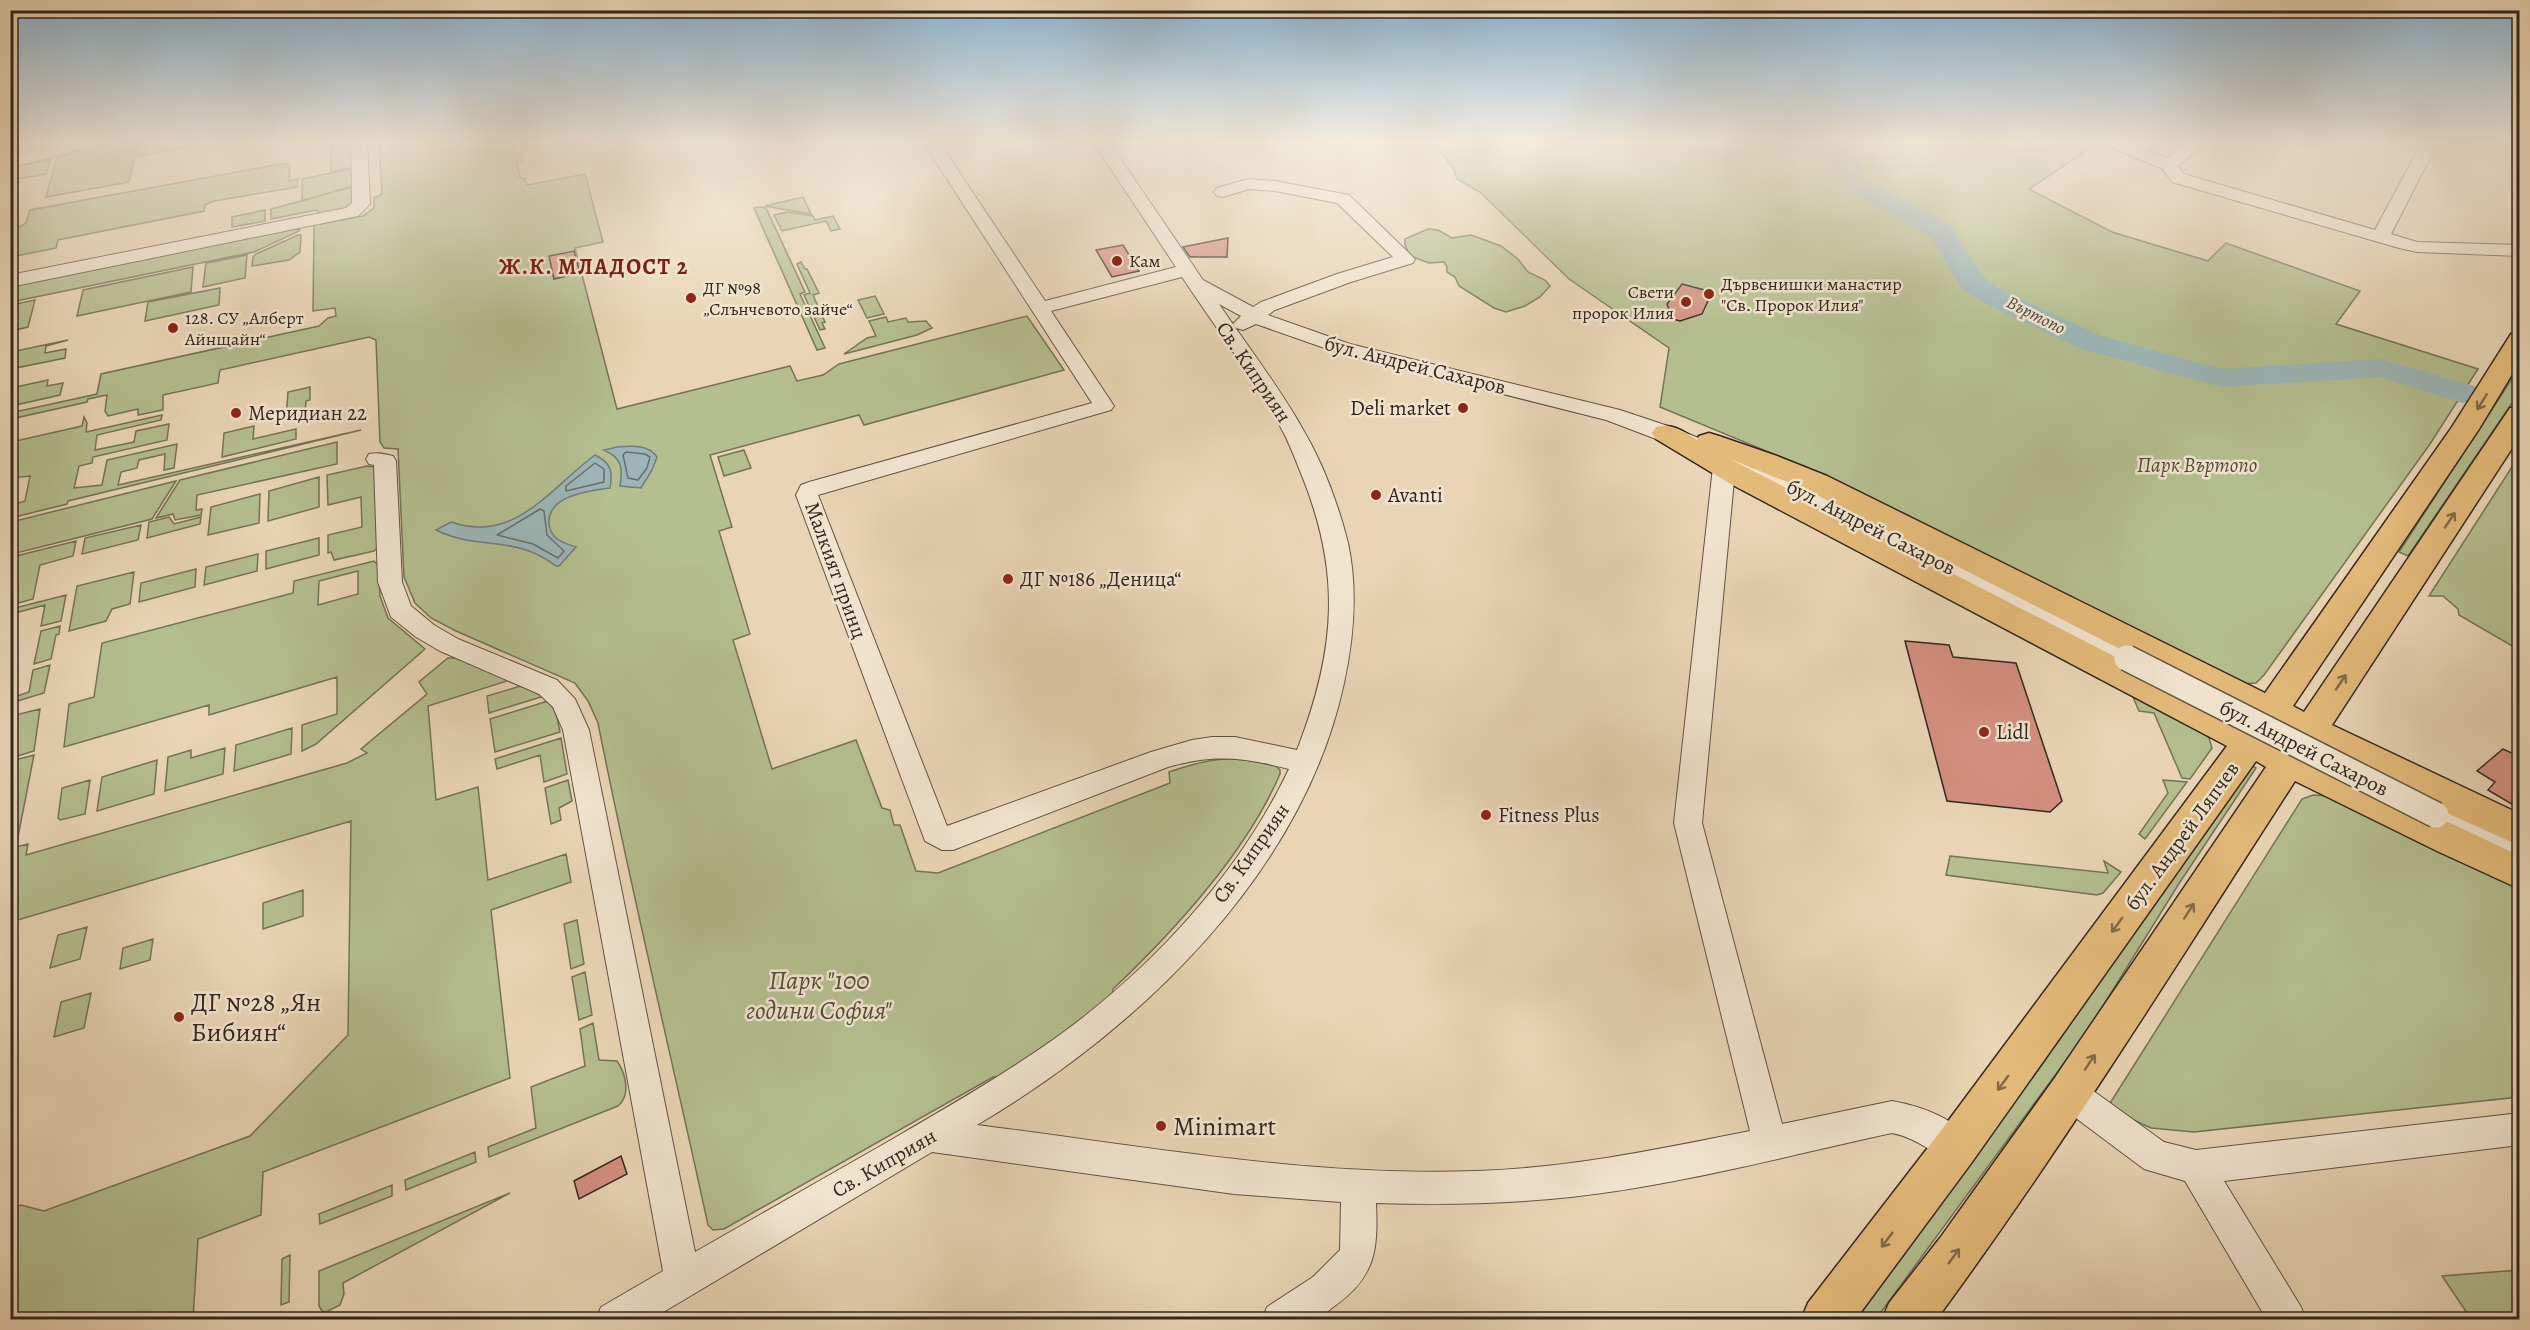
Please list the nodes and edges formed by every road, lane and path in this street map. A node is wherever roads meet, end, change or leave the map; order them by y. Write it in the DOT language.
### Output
graph roads {
  1 [pos="361,204"];
  2 [pos="972,204"];
  3 [pos="1143,204"];
  4 [pos="1347,204"];
  5 [pos="2269,204"];
  6 [pos="2397,204"];
  7 [pos="2380,237"];
  8 [pos="2520,251"];
  9 [pos="1190,275"];
  10 [pos="10,281"];
  11 [pos="1040,308"];
  12 [pos="1261,319"];
  13 [pos="2520,339"];
  14 [pos="1241,355"];
  15 [pos="2520,414"];
  16 [pos="1666,433"];
  17 [pos="377,459"];
  18 [pos="1724,467"];
  19 [pos="2261,726"];
  20 [pos="2298,746"];
  21 [pos="1306,763"];
  22 [pos="2520,831"];
  23 [pos="2520,855"];
  24 [pos="2520,873"];
  25 [pos="2069,1093"];
  26 [pos="2520,1129"];
  27 [pos="931,1136"];
  28 [pos="1770,1143"];
  29 [pos="1956,1147"];
  30 [pos="2196,1167"];
  31 [pos="1358,1186"];
  32 [pos="683,1280"];
  33 [pos="614,1320"];
  34 [pos="1280,1320"];
  35 [pos="1825,1320"];
  36 [pos="1906,1320"];
  37 [pos="2288,1320"];
  1 -- 10 [label="street"];
  2 -- 11 [label="street, Малкият принц"];
  3 -- 9 [label="street, Св. Киприян"];
  4 -- 12 [label="street"];
  5 -- 7 [label="street"];
  6 -- 7 [label="street"];
  7 -- 8 [label="street"];
  9 -- 11 [label="street"];
  9 -- 12 [label="street, бул. Андрей Сахаров"];
  9 -- 14 [label="street, Св. Киприян"];
  11 -- 21 [label="street, Малкият принц"];
  12 -- 14 [label="street"];
  12 -- 16 [label="street, бул. Андрей Сахаров"];
  13 -- 19 [label="main road, бул. Андрей Ляпчев, one-way"];
  14 -- 21 [label="street, Св. Киприян"];
  20 -- 15 [label="main road, бул. Андрей Ляпчев, one-way"];
  16 -- 18 [label="main road"];
  16 -- 19 [label="main road"];
  16 -- 23 [label="street, бул. Андрей Сахаров, bridge"];
  17 -- 32 [label="street"];
  18 -- 19 [label="main road"];
  18 -- 28 [label="street"];
  19 -- 20 [label="main road"];
  19 -- 29 [label="main road, бул. Андрей Ляпчев, one-way"];
  20 -- 22 [label="main road"];
  20 -- 24 [label="main road"];
  25 -- 20 [label="main road, бул. Андрей Ляпчев, one-way"];
  21 -- 27 [label="street, Св. Киприян"];
  25 -- 30 [label="street"];
  36 -- 25 [label="main road, бул. Андрей Ляпчев, one-way"];
  26 -- 30 [label="street"];
  27 -- 31 [label="street"];
  27 -- 32 [label="street, Св. Киприян"];
  28 -- 29 [label="street"];
  28 -- 31 [label="street"];
  29 -- 35 [label="main road, бул. Андрей Ляпчев, one-way"];
  30 -- 37 [label="street"];
  31 -- 34 [label="street"];
  32 -- 33 [label="street, Св. Киприян"];
}
